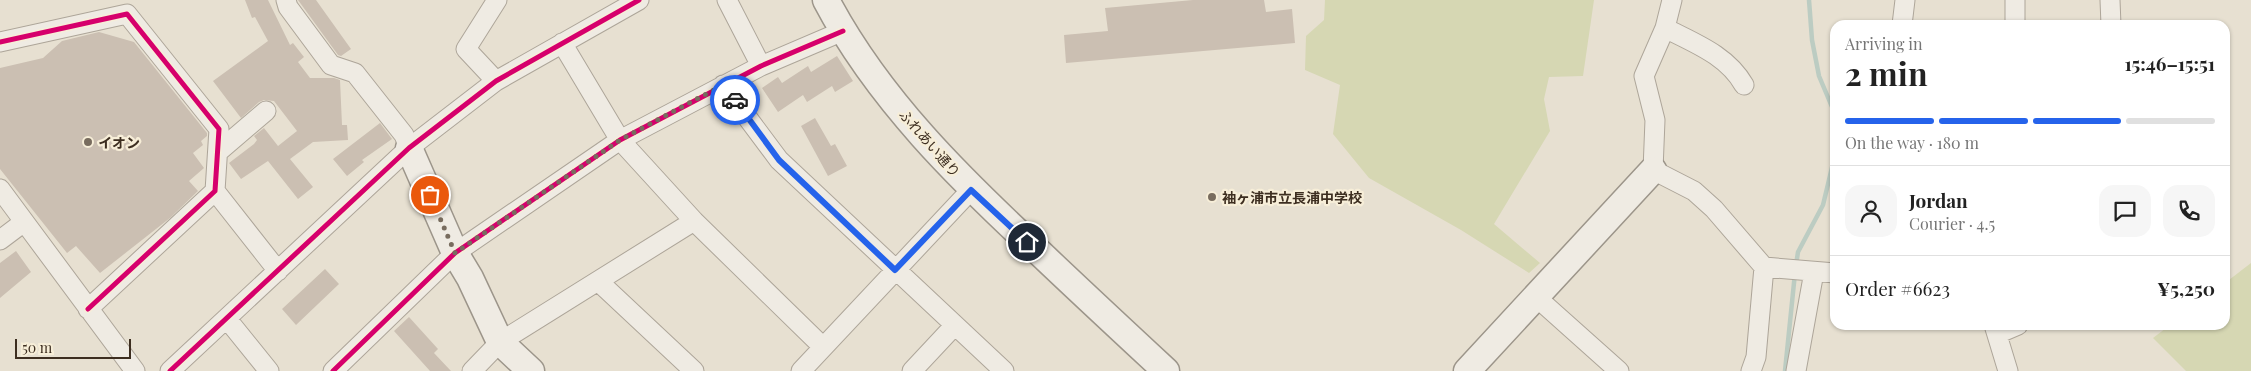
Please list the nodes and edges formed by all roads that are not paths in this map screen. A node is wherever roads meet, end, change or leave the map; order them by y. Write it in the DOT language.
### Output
graph roads {
  1 [pos="286,0"];
  2 [pos="497,0"];
  3 [pos="638,0"];
  4 [pos="727,0"];
  5 [pos="826,0"];
  6 [pos="1672,0"];
  7 [pos="1905,0"];
  8 [pos="2015,0"];
  9 [pos="2110,0"];
  10 [pos="1903,20"];
  11 [pos="2015,20"];
  12 [pos="2111,20"];
  13 [pos="1665,28"];
  14 [pos="842,31"];
  15 [pos="0,42"];
  16 [pos="562,43"];
  17 [pos="761,66"];
  18 [pos="496,81"];
  19 [pos="723,85"];
  20 [pos="1744,85"];
  21 [pos="266,111"];
  22 [pos="620,140"];
  23 [pos="409,148"];
  24 [pos="218,152"];
  25 [pos="1654,170"];
  26 [pos="0,190"];
  27 [pos="971,190"];
  28 [pos="215,191"];
  29 [pos="694,221"];
  30 [pos="24,222"];
  31 [pos="0,240"];
  32 [pos="455,253"];
  33 [pos="1764,267"];
  34 [pos="278,270"];
  35 [pos="895,270"];
  36 [pos="1814,272"];
  37 [pos="1830,273"];
  38 [pos="599,282"];
  39 [pos="1535,296"];
  40 [pos="88,309"];
  41 [pos="227,319"];
  42 [pos="955,325"];
  43 [pos="1995,330"];
  44 [pos="500,342"];
  45 [pos="823,347"];
  46 [pos="135,371"];
  47 [pos="170,371"];
  48 [pos="269,371"];
  49 [pos="333,371"];
  50 [pos="472,371"];
  51 [pos="531,371"];
  52 [pos="694,371"];
  53 [pos="801,371"];
  54 [pos="912,371"];
  55 [pos="1003,371"];
  56 [pos="1166,371"];
  57 [pos="1467,371"];
  58 [pos="1619,371"];
  59 [pos="1751,371"];
  60 [pos="1796,371"];
  61 [pos="2008,371"];
  1 -- 23 [label="street"];
  2 -- 18 [label="street"];
  3 -- 16 [label="street"];
  4 -- 17 [label="street"];
  5 -- 14 [label="street, ふれあい通り"];
  6 -- 13 [label="street"];
  7 -- 10 [label="street"];
  8 -- 11 [label="street"];
  9 -- 12 [label="street"];
  13 -- 20 [label="street"];
  13 -- 25 [label="street"];
  14 -- 17 [label="street"];
  14 -- 27 [label="street, ふれあい通り"];
  15 -- 24 [label="street"];
  16 -- 18 [label="street"];
  16 -- 22 [label="street"];
  17 -- 19 [label="street"];
  18 -- 23 [label="street"];
  19 -- 22 [label="street"];
  19 -- 35 [label="street"];
  21 -- 24 [label="street"];
  22 -- 29 [label="street"];
  22 -- 32 [label="street"];
  23 -- 32 [label="street"];
  23 -- 34 [label="street"];
  24 -- 28 [label="street"];
  25 -- 33 [label="street"];
  25 -- 39 [label="street"];
  26 -- 30 [label="street"];
  27 -- 35 [label="street"];
  27 -- 56 [label="street, ふれあい通り"];
  28 -- 34 [label="street"];
  28 -- 40 [label="street"];
  29 -- 38 [label="street"];
  29 -- 45 [label="street"];
  30 -- 31 [label="street"];
  30 -- 40 [label="street"];
  32 -- 44 [label="street"];
  32 -- 49 [label="street"];
  33 -- 36 [label="street"];
  33 -- 59 [label="street"];
  34 -- 41 [label="street"];
  35 -- 42 [label="street"];
  35 -- 45 [label="street"];
  36 -- 37 [label="street"];
  36 -- 60 [label="street"];
  38 -- 44 [label="street"];
  38 -- 52 [label="street"];
  39 -- 57 [label="street"];
  39 -- 58 [label="street"];
  40 -- 46 [label="street"];
  41 -- 47 [label="street"];
  41 -- 48 [label="street"];
  42 -- 54 [label="street"];
  42 -- 55 [label="street"];
  43 -- 61 [label="street"];
  44 -- 50 [label="street"];
  44 -- 51 [label="street"];
  45 -- 53 [label="street"];
}
